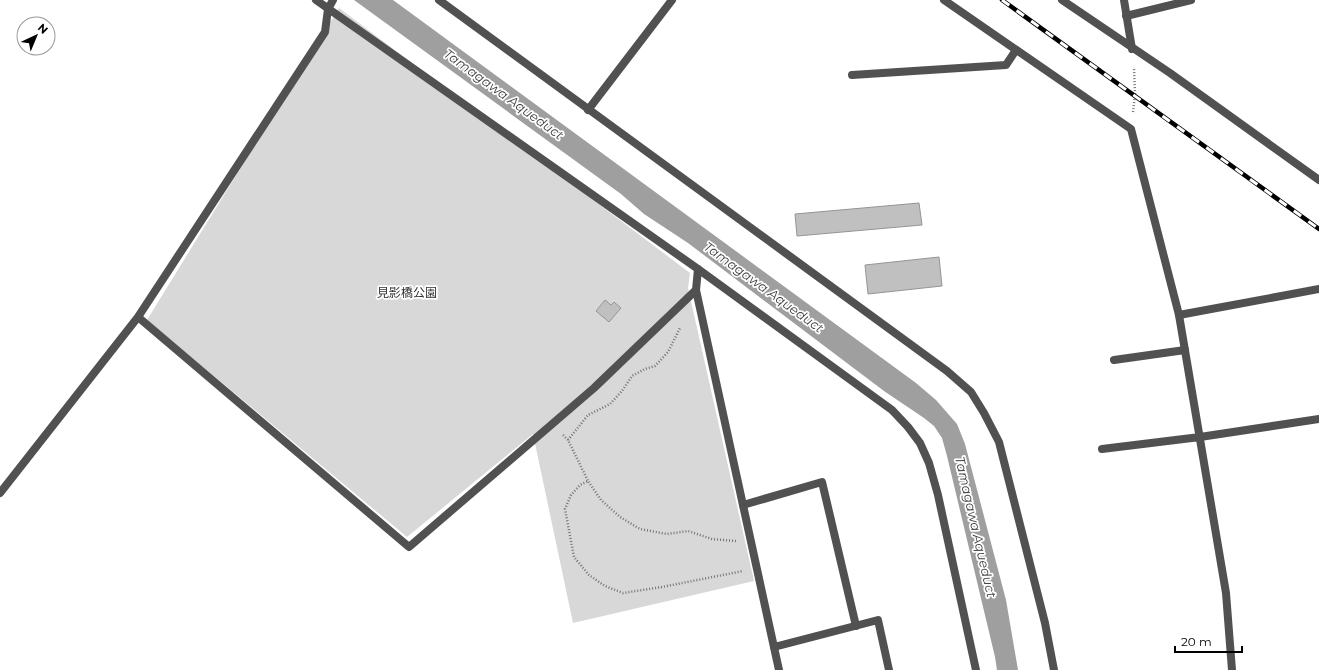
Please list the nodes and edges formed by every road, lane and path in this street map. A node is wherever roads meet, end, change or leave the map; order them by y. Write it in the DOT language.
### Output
graph roads {
  1 [pos="316,0"];
  2 [pos="334,0"];
  3 [pos="439,0"];
  4 [pos="672,0"];
  5 [pos="944,0"];
  6 [pos="1062,0"];
  7 [pos="1124,0"];
  8 [pos="1190,0"];
  9 [pos="328,9"];
  10 [pos="1126,16"];
  11 [pos="1132,49"];
  12 [pos="1016,50"];
  13 [pos="852,75"];
  14 [pos="588,110"];
  15 [pos="1131,130"];
  16 [pos="1319,180"];
  17 [pos="698,269"];
  18 [pos="1319,289"];
  19 [pos="696,290"];
  20 [pos="1179,315"];
  21 [pos="138,316"];
  22 [pos="683,322"];
  23 [pos="1185,350"];
  24 [pos="1114,360"];
  25 [pos="1319,419"];
  26 [pos="553,424"];
  27 [pos="1200,437"];
  28 [pos="568,440"];
  29 [pos="1102,449"];
  30 [pos="588,481"];
  31 [pos="0,493"];
  32 [pos="743,505"];
  33 [pos="751,541"];
  34 [pos="757,568"];
  35 [pos="856,626"];
  36 [pos="774,647"];
  37 [pos="779,670"];
  38 [pos="889,670"];
  39 [pos="976,670"];
  40 [pos="1054,670"];
  41 [pos="1232,670"];
  1 -- 9 [label="street"];
  2 -- 9 [label="street"];
  3 -- 14 [label="street"];
  4 -- 14 [label="street"];
  5 -- 12 [label="street"];
  6 -- 11 [label="street"];
  7 -- 10 [label="street"];
  8 -- 10 [label="street"];
  9 -- 17 [label="street"];
  9 -- 21 [label="street"];
  10 -- 11 [label="street"];
  11 -- 15 [label="path"];
  11 -- 16 [label="street"];
  12 -- 13 [label="street"];
  12 -- 15 [label="street"];
  14 -- 40 [label="street"];
  15 -- 20 [label="street"];
  17 -- 19 [label="street"];
  17 -- 39 [label="street"];
  18 -- 20 [label="street"];
  19 -- 26 [label="street"];
  19 -- 32 [label="street"];
  20 -- 23 [label="street"];
  21 -- 26 [label="street"];
  21 -- 31 [label="street"];
  22 -- 28 [label="path"];
  23 -- 24 [label="street"];
  23 -- 27 [label="street"];
  25 -- 27 [label="street"];
  26 -- 28 [label="path"];
  27 -- 29 [label="street"];
  27 -- 41 [label="street"];
  28 -- 30 [label="path"];
  30 -- 33 [label="path"];
  30 -- 34 [label="path"];
  32 -- 33 [label="street"];
  32 -- 35 [label="street"];
  33 -- 34 [label="street"];
  34 -- 36 [label="street"];
  35 -- 36 [label="street"];
  35 -- 38 [label="street"];
  36 -- 37 [label="street"];
}
